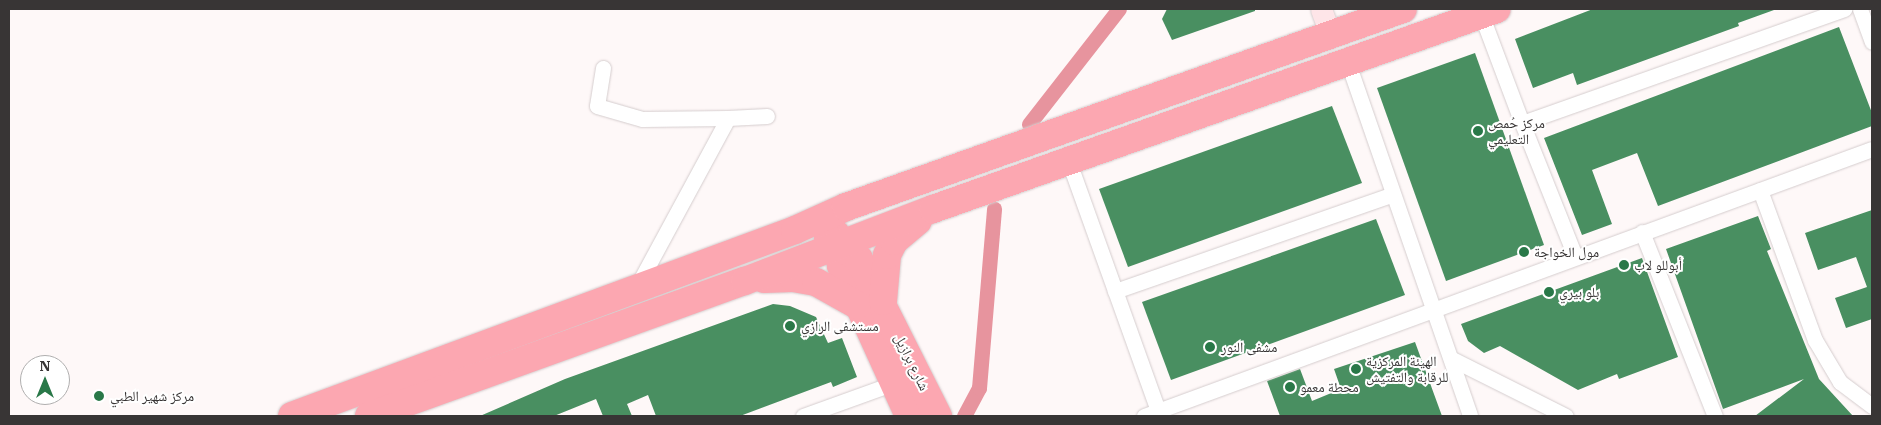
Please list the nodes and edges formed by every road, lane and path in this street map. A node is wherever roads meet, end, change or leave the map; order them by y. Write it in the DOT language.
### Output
graph roads {
  1 [pos="1321,9"];
  2 [pos="1403,9"];
  3 [pos="1844,9"];
  4 [pos="1860,9"];
  5 [pos="1489,12"];
  6 [pos="1330,36"];
  7 [pos="1872,42"];
  8 [pos="1348,63"];
  9 [pos="603,68"];
  10 [pos="767,116"];
  11 [pos="728,118"];
  12 [pos="1522,123"];
  13 [pos="1872,149"];
  14 [pos="1069,162"];
  15 [pos="1760,190"];
  16 [pos="1393,194"];
  17 [pos="846,207"];
  18 [pos="933,209"];
  19 [pos="796,230"];
  20 [pos="1642,232"];
  21 [pos="837,245"];
  22 [pos="1575,256"];
  23 [pos="745,281"];
  24 [pos="635,289"];
  25 [pos="1115,291"];
  26 [pos="870,303"];
  27 [pos="1433,309"];
  28 [pos="1452,359"];
  29 [pos="894,383"];
  30 [pos="1872,406"];
  31 [pos="406,410"];
  32 [pos="1151,413"];
  33 [pos="292,416"];
  34 [pos="369,416"];
  35 [pos="803,416"];
  36 [pos="909,416"];
  37 [pos="938,416"];
  38 [pos="1470,416"];
  39 [pos="1566,416"];
  40 [pos="1715,416"];
  1 -- 6 [label="main road"];
  2 -- 6 [label="highway"];
  3 -- 12 [label="street"];
  4 -- 7 [label="street"];
  5 -- 8 [label="highway"];
  5 -- 12 [label="street"];
  6 -- 17 [label="highway"];
  8 -- 14 [label="highway"];
  8 -- 16 [label="street"];
  9 -- 11 [label="street"];
  10 -- 11 [label="street"];
  11 -- 24 [label="street"];
  12 -- 22 [label="street"];
  13 -- 15 [label="street"];
  14 -- 18 [label="highway"];
  14 -- 25 [label="street"];
  15 -- 20 [label="street"];
  15 -- 30 [label="street"];
  16 -- 25 [label="street"];
  16 -- 27 [label="street"];
  17 -- 19 [label="highway"];
  17 -- 21 [label="highway"];
  18 -- 21 [label="highway"];
  18 -- 26 [label="highway, شارع برازيل"];
  19 -- 21 [label="highway"];
  19 -- 24 [label="highway"];
  20 -- 22 [label="street"];
  20 -- 40 [label="street"];
  21 -- 23 [label="highway"];
  21 -- 26 [label="highway"];
  22 -- 27 [label="street"];
  23 -- 26 [label="highway"];
  23 -- 31 [label="highway"];
  24 -- 33 [label="highway"];
  25 -- 32 [label="street"];
  26 -- 29 [label="highway, شارع برازيل"];
  26 -- 37 [label="highway, شارع برازيل"];
  27 -- 28 [label="street"];
  27 -- 32 [label="street"];
  28 -- 38 [label="street"];
  28 -- 39 [label="street"];
  29 -- 35 [label="street"];
  29 -- 36 [label="highway, شارع برازيل"];
  31 -- 34 [label="highway"];
}
